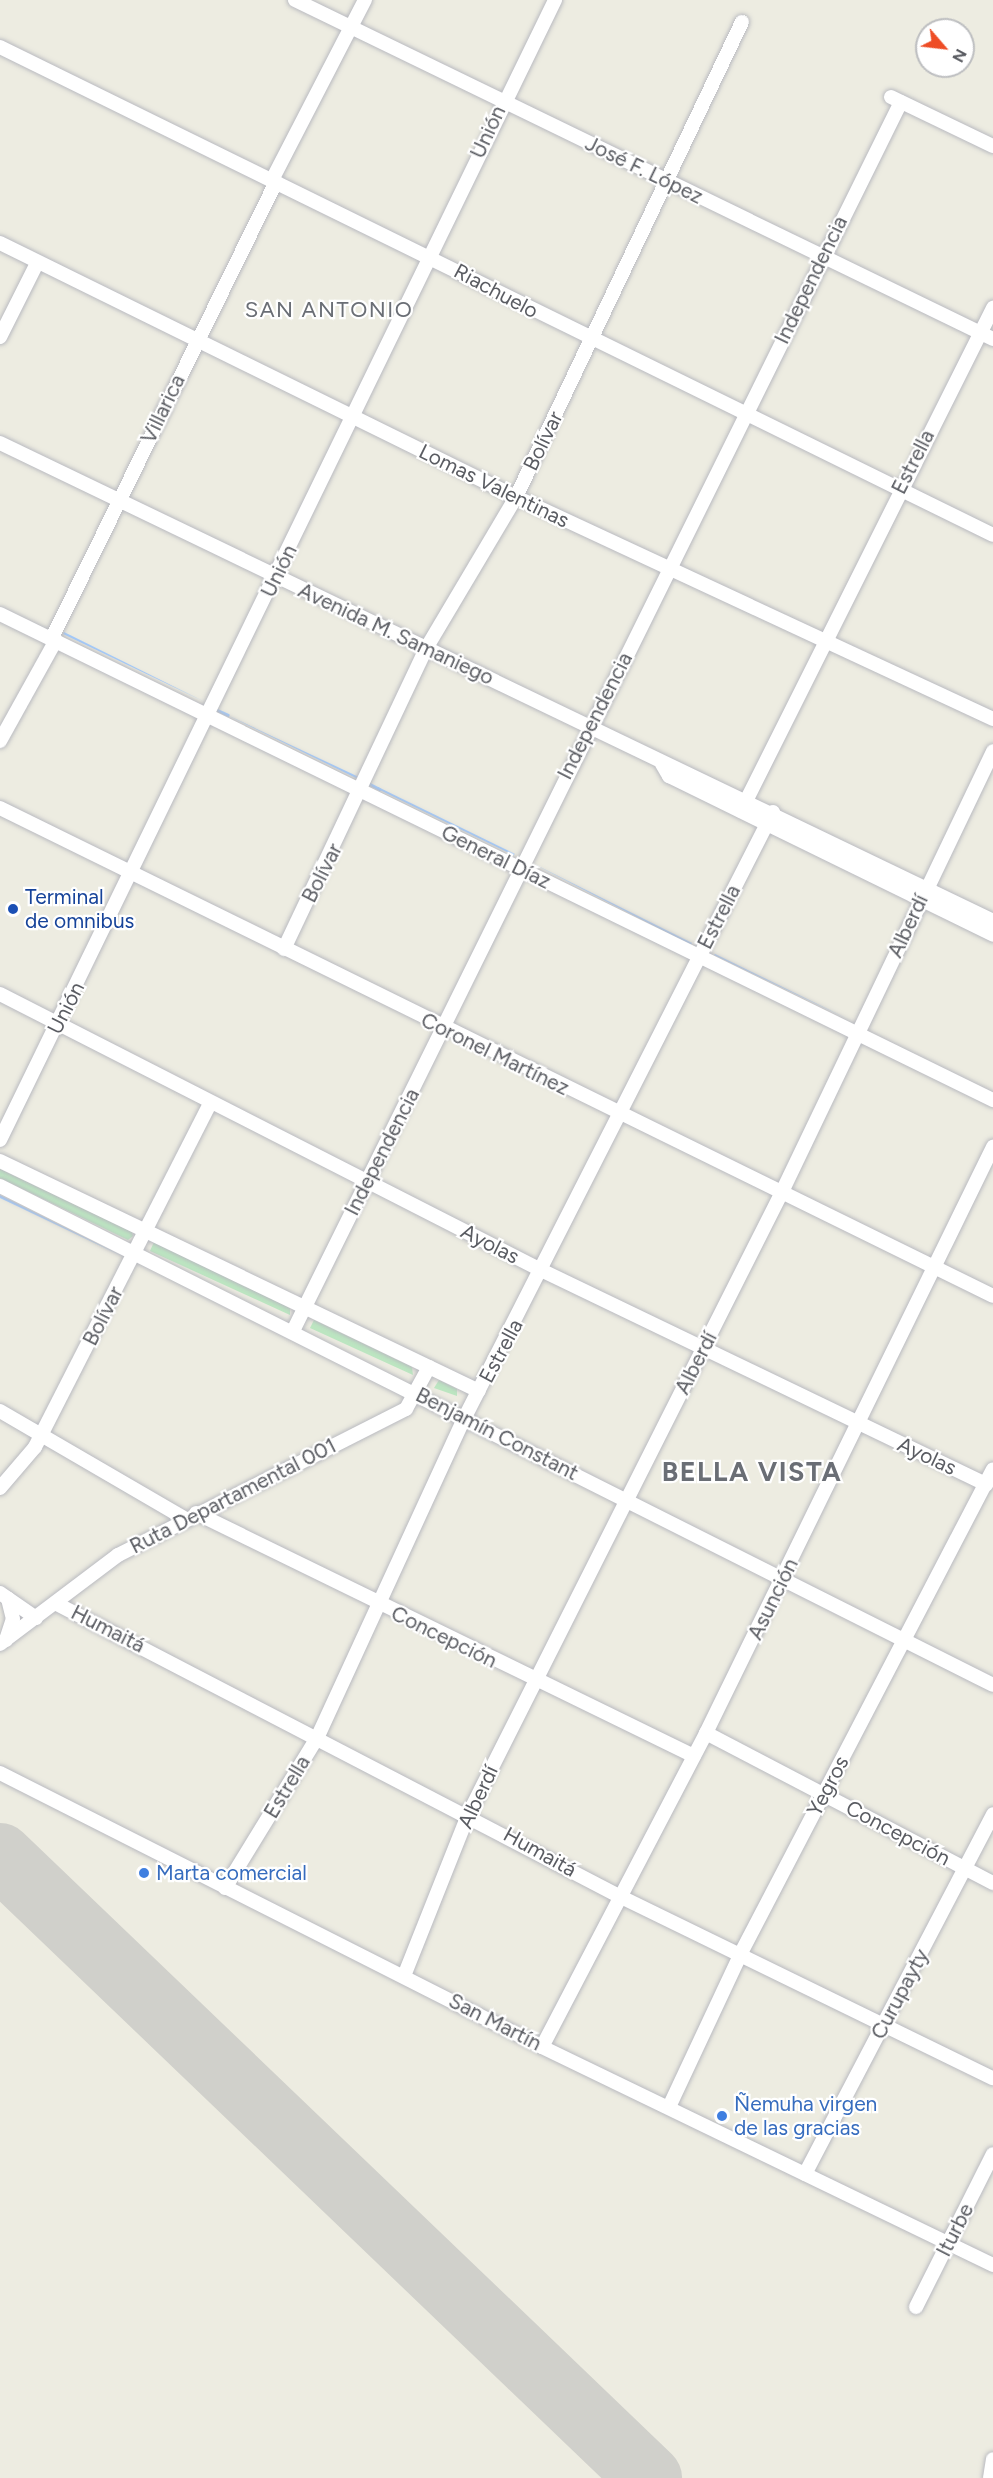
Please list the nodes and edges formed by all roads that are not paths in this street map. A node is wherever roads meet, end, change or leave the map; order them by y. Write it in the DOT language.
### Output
graph roads {
  1 [pos="295,0"];
  2 [pos="364,0"];
  3 [pos="555,0"];
  4 [pos="742,22"];
  5 [pos="351,28"];
  6 [pos="0,47"];
  7 [pos="503,101"];
  8 [pos="993,146"];
  9 [pos="666,180"];
  10 [pos="274,181"];
  11 [pos="0,243"];
  12 [pos="430,256"];
  13 [pos="821,256"];
  14 [pos="37,263"];
  15 [pos="993,308"];
  16 [pos="987,336"];
  17 [pos="0,337"];
  18 [pos="590,341"];
  19 [pos="196,342"];
  20 [pos="746,415"];
  21 [pos="351,418"];
  22 [pos="0,444"];
  23 [pos="899,489"];
  24 [pos="516,497"];
  25 [pos="119,500"];
  26 [pos="993,535"];
  27 [pos="669,569"];
  28 [pos="277,577"];
  29 [pos="0,614"];
  30 [pos="56,634"];
  31 [pos="825,641"];
  32 [pos="427,647"];
  33 [pos="212,710"];
  34 [pos="993,719"];
  35 [pos="589,727"];
  36 [pos="0,741"];
  37 [pos="993,751"];
  38 [pos="366,786"];
  39 [pos="744,805"];
  40 [pos="0,808"];
  41 [pos="770,818"];
  42 [pos="522,863"];
  43 [pos="132,876"];
  44 [pos="923,893"];
  45 [pos="993,921"];
  46 [pos="993,935"];
  47 [pos="284,949"];
  48 [pos="702,951"];
  49 [pos="0,994"];
  50 [pos="57,1026"];
  51 [pos="444,1029"];
  52 [pos="857,1032"];
  53 [pos="993,1100"];
  54 [pos="210,1103"];
  55 [pos="622,1115"];
  56 [pos="0,1140"];
  57 [pos="993,1147"];
  58 [pos="0,1161"];
  59 [pos="367,1180"];
  60 [pos="0,1186"];
  61 [pos="781,1194"];
  62 [pos="146,1231"];
  63 [pos="135,1253"];
  64 [pos="936,1268"];
  65 [pos="543,1271"];
  66 [pos="993,1296"];
  67 [pos="305,1307"];
  68 [pos="293,1331"];
  69 [pos="703,1347"];
  70 [pos="429,1367"];
  71 [pos="416,1391"];
  72 [pos="479,1391"];
  73 [pos="0,1411"];
  74 [pos="465,1417"];
  75 [pos="858,1423"];
  76 [pos="42,1435"];
  77 [pos="993,1469"];
  78 [pos="986,1484"];
  79 [pos="0,1488"];
  80 [pos="626,1500"];
  81 [pos="190,1515"];
  82 [pos="783,1580"];
  83 [pos="4,1596"];
  84 [pos="57,1604"];
  85 [pos="380,1605"];
  86 [pos="36,1618"];
  87 [pos="3,1642"];
  88 [pos="906,1642"];
  89 [pos="534,1682"];
  90 [pos="993,1685"];
  91 [pos="706,1733"];
  92 [pos="318,1736"];
  93 [pos="694,1756"];
  94 [pos="0,1773"];
  95 [pos="823,1794"];
  96 [pos="469,1814"];
  97 [pos="993,1814"];
  98 [pos="965,1868"];
  99 [pos="993,1883"];
  100 [pos="225,1888"];
  101 [pos="617,1895"];
  102 [pos="742,1952"];
  103 [pos="404,1976"];
  104 [pos="885,2022"];
  105 [pos="542,2046"];
  106 [pos="993,2078"];
  107 [pos="669,2107"];
  108 [pos="993,2154"];
  109 [pos="806,2174"];
  110 [pos="948,2243"];
  111 [pos="993,2265"];
  112 [pos="916,2307"];
  113 [pos="993,2459"];
  114 [pos="990,2478"];
  1 -- 5 [label="street, José F. López"];
  2 -- 5 [label="street, Villarica"];
  3 -- 7 [label="street, Unión"];
  4 -- 9 [label="street, Bolívar"];
  5 -- 7 [label="street, José F. López"];
  5 -- 10 [label="street, Villarica"];
  6 -- 10 [label="street, Riachuelo"];
  7 -- 9 [label="street, José F. López"];
  7 -- 12 [label="street, Unión"];
  8 -- 13 [label="street, Independencia"];
  9 -- 13 [label="street, José F. López"];
  9 -- 18 [label="street, Bolívar"];
  10 -- 12 [label="street, Riachuelo"];
  10 -- 19 [label="street, Villarica"];
  11 -- 14 [label="street, Lomas Valentinas"];
  12 -- 18 [label="street, Riachuelo"];
  12 -- 21 [label="street, Unión"];
  13 -- 16 [label="street, José F. López"];
  13 -- 20 [label="street, Independencia"];
  14 -- 17 [label="street"];
  14 -- 19 [label="street, Lomas Valentinas"];
  15 -- 16 [label="street, Estrella"];
  16 -- 23 [label="street, Estrella"];
  18 -- 20 [label="street, Riachuelo"];
  18 -- 24 [label="street, Bolívar"];
  19 -- 21 [label="street, Lomas Valentinas"];
  19 -- 25 [label="street, Villarica"];
  20 -- 23 [label="street, Riachuelo"];
  20 -- 27 [label="street, Independencia"];
  21 -- 24 [label="street, Lomas Valentinas"];
  21 -- 28 [label="street, Unión"];
  22 -- 25 [label="street, Avenida M. Samaniego"];
  23 -- 26 [label="street, Riachuelo"];
  23 -- 31 [label="street, Estrella"];
  24 -- 27 [label="street, Lomas Valentinas"];
  24 -- 32 [label="street, Bolívar"];
  25 -- 28 [label="street, Avenida M. Samaniego"];
  25 -- 30 [label="street, Villarica"];
  27 -- 31 [label="street, Lomas Valentinas"];
  27 -- 35 [label="street, Independencia"];
  28 -- 32 [label="street, Avenida M. Samaniego"];
  28 -- 33 [label="street, Unión"];
  29 -- 30 [label="street, General Díaz"];
  30 -- 33 [label="street, General Díaz"];
  30 -- 36 [label="street, Villarica"];
  31 -- 34 [label="street, Lomas Valentinas"];
  31 -- 39 [label="street, Estrella"];
  32 -- 35 [label="street, Avenida M. Samaniego"];
  32 -- 38 [label="street, Bolívar"];
  33 -- 38 [label="street, General Díaz"];
  33 -- 43 [label="street, Unión"];
  35 -- 39 [label="street, Avenida M. Samaniego"];
  35 -- 42 [label="street, Independencia"];
  37 -- 44 [label="street, Alberdí"];
  38 -- 42 [label="street, General Díaz"];
  38 -- 47 [label="street, Bolívar"];
  39 -- 41 [label="street, Avenida M. Samaniego"];
  40 -- 43 [label="street, Coronel Martínez"];
  41 -- 44 [label="street, Avenida M. Samaniego"];
  41 -- 48 [label="street, Estrella"];
  42 -- 48 [label="street, General Díaz"];
  42 -- 51 [label="street, Independencia"];
  43 -- 47 [label="street, Coronel Martínez"];
  43 -- 50 [label="street, Unión"];
  44 -- 45 [label="street, Avenida M. Samaniego"];
  44 -- 46 [label="street, Avenida M. Samaniego"];
  44 -- 52 [label="street, Alberdí"];
  47 -- 51 [label="street, Coronel Martínez"];
  48 -- 52 [label="street, General Díaz"];
  48 -- 55 [label="street, Estrella"];
  49 -- 50 [label="street, Ayolas"];
  50 -- 54 [label="street, Ayolas"];
  50 -- 56 [label="street, Unión"];
  51 -- 55 [label="street, Coronel Martínez"];
  51 -- 59 [label="street, Independencia"];
  52 -- 53 [label="street, General Díaz"];
  52 -- 61 [label="street, Alberdí"];
  54 -- 59 [label="street, Ayolas"];
  54 -- 62 [label="street, Bolívar"];
  55 -- 61 [label="street, Coronel Martínez"];
  55 -- 65 [label="street, Estrella"];
  57 -- 64 [label="street, Asunción"];
  58 -- 62 [label="street, Benjamín Constant"];
  59 -- 65 [label="street, Ayolas"];
  59 -- 67 [label="street, Independencia"];
  60 -- 63 [label="street, Benjamín Constant"];
  61 -- 64 [label="street, Coronel Martínez"];
  61 -- 69 [label="street, Alberdí"];
  62 -- 63 [label="street, Bolívar"];
  62 -- 67 [label="street, Benjamín Constant"];
  63 -- 68 [label="street, Benjamín Constant"];
  63 -- 76 [label="street, Bolívar"];
  64 -- 66 [label="street, Coronel Martínez"];
  64 -- 75 [label="street, Asunción"];
  65 -- 69 [label="street, Ayolas"];
  65 -- 72 [label="street, Estrella"];
  67 -- 68 [label="street, Independencia"];
  67 -- 70 [label="street, Benjamín Constant"];
  68 -- 71 [label="street, Benjamín Constant"];
  69 -- 75 [label="street, Ayolas"];
  69 -- 80 [label="street, Alberdí"];
  70 -- 71 [label="street, Ruta Departamental 001"];
  70 -- 72 [label="street, Benjamín Constant"];
  71 -- 74 [label="street, Benjamín Constant"];
  71 -- 81 [label="street, Ruta Departamental 001"];
  72 -- 74 [label="street, Estrella"];
  73 -- 76 [label="street, Concepción"];
  74 -- 80 [label="street, Benjamín Constant"];
  74 -- 85 [label="street, Estrella"];
  75 -- 78 [label="street, Ayolas"];
  75 -- 82 [label="street, Asunción"];
  76 -- 79 [label="street, Bolívar"];
  76 -- 81 [label="street, Concepción"];
  77 -- 78 [label="street, Yegros"];
  78 -- 88 [label="street, Yegros"];
  80 -- 82 [label="street, Benjamín Constant"];
  80 -- 89 [label="street, Alberdí"];
  81 -- 84 [label="street, Ruta Departamental 001"];
  81 -- 85 [label="street, Concepción"];
  82 -- 88 [label="street, Benjamín Constant"];
  82 -- 91 [label="street, Asunción"];
  83 -- 86 [label="street, Humaitá"];
  83 -- 87 [label="street"];
  84 -- 86 [label="street, Ruta Departamental 001"];
  84 -- 92 [label="street, Humaitá"];
  85 -- 89 [label="street, Concepción"];
  85 -- 92 [label="street, Estrella"];
  86 -- 87 [label="street, Ruta Departamental 001"];
  88 -- 90 [label="street, Benjamín Constant"];
  88 -- 95 [label="street, Yegros"];
  89 -- 93 [label="street, Concepción"];
  89 -- 96 [label="street, Alberdí"];
  91 -- 93 [label="street, Asunción"];
  91 -- 95 [label="street, Concepción"];
  92 -- 96 [label="street, Humaitá"];
  92 -- 100 [label="street, Estrella"];
  93 -- 101 [label="street, Asunción"];
  94 -- 100 [label="street, San Martín"];
  95 -- 98 [label="street, Concepción"];
  95 -- 102 [label="street, Yegros"];
  96 -- 101 [label="street, Humaitá"];
  96 -- 103 [label="street, Alberdí"];
  97 -- 98 [label="street, Curupayty"];
  98 -- 99 [label="street, Concepción"];
  98 -- 104 [label="street, Curupayty"];
  100 -- 103 [label="street, San Martín"];
  101 -- 102 [label="street, Humaitá"];
  101 -- 105 [label="street, Asunción"];
  102 -- 104 [label="street, Humaitá"];
  102 -- 107 [label="street, Yegros"];
  103 -- 105 [label="street, San Martín"];
  104 -- 106 [label="street, Humaitá"];
  104 -- 109 [label="street, Curupayty"];
  105 -- 107 [label="street, San Martín"];
  107 -- 109 [label="street, San Martín"];
  108 -- 110 [label="street, Iturbe"];
  109 -- 110 [label="street, San Martín"];
  110 -- 111 [label="street, San Martín"];
  110 -- 112 [label="street, Iturbe"];
  113 -- 114 [label="street"];
}
